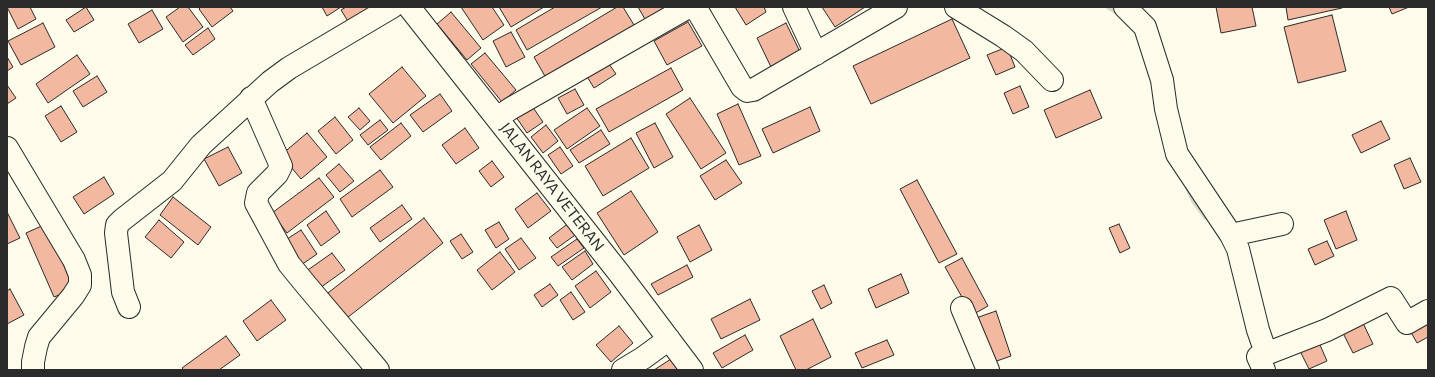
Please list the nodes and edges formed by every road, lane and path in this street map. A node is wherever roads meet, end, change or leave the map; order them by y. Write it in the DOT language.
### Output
graph roads {
  1 [pos="405,7"];
  2 [pos="691,7"];
  3 [pos="794,7"];
  4 [pos="896,7"];
  5 [pos="956,7"];
  6 [pos="1125,7"];
  7 [pos="816,54"];
  8 [pos="1052,80"];
  9 [pos="252,98"];
  10 [pos="497,118"];
  11 [pos="7,148"];
  12 [pos="1275,226"];
  13 [pos="1232,235"];
  14 [pos="129,307"];
  15 [pos="962,308"];
  16 [pos="1428,312"];
  17 [pos="669,339"];
  18 [pos="1263,358"];
  19 [pos="33,370"];
  20 [pos="378,370"];
  21 [pos="623,370"];
  22 [pos="692,370"];
  23 [pos="988,370"];
  1 -- 9 [label="street"];
  1 -- 10 [label="street, JALAN RAYA VETERAN"];
  2 -- 7 [label="street"];
  2 -- 10 [label="street"];
  3 -- 7 [label="street"];
  4 -- 7 [label="street"];
  5 -- 8 [label="street"];
  6 -- 13 [label="street"];
  9 -- 14 [label="street"];
  9 -- 20 [label="street"];
  10 -- 17 [label="street, JALAN RAYA VETERAN"];
  11 -- 19 [label="street"];
  12 -- 13 [label="street"];
  13 -- 18 [label="street"];
  15 -- 23 [label="street"];
  16 -- 18 [label="street"];
  17 -- 21 [label="street"];
  17 -- 22 [label="street, JALAN RAYA VETERAN"];
}
